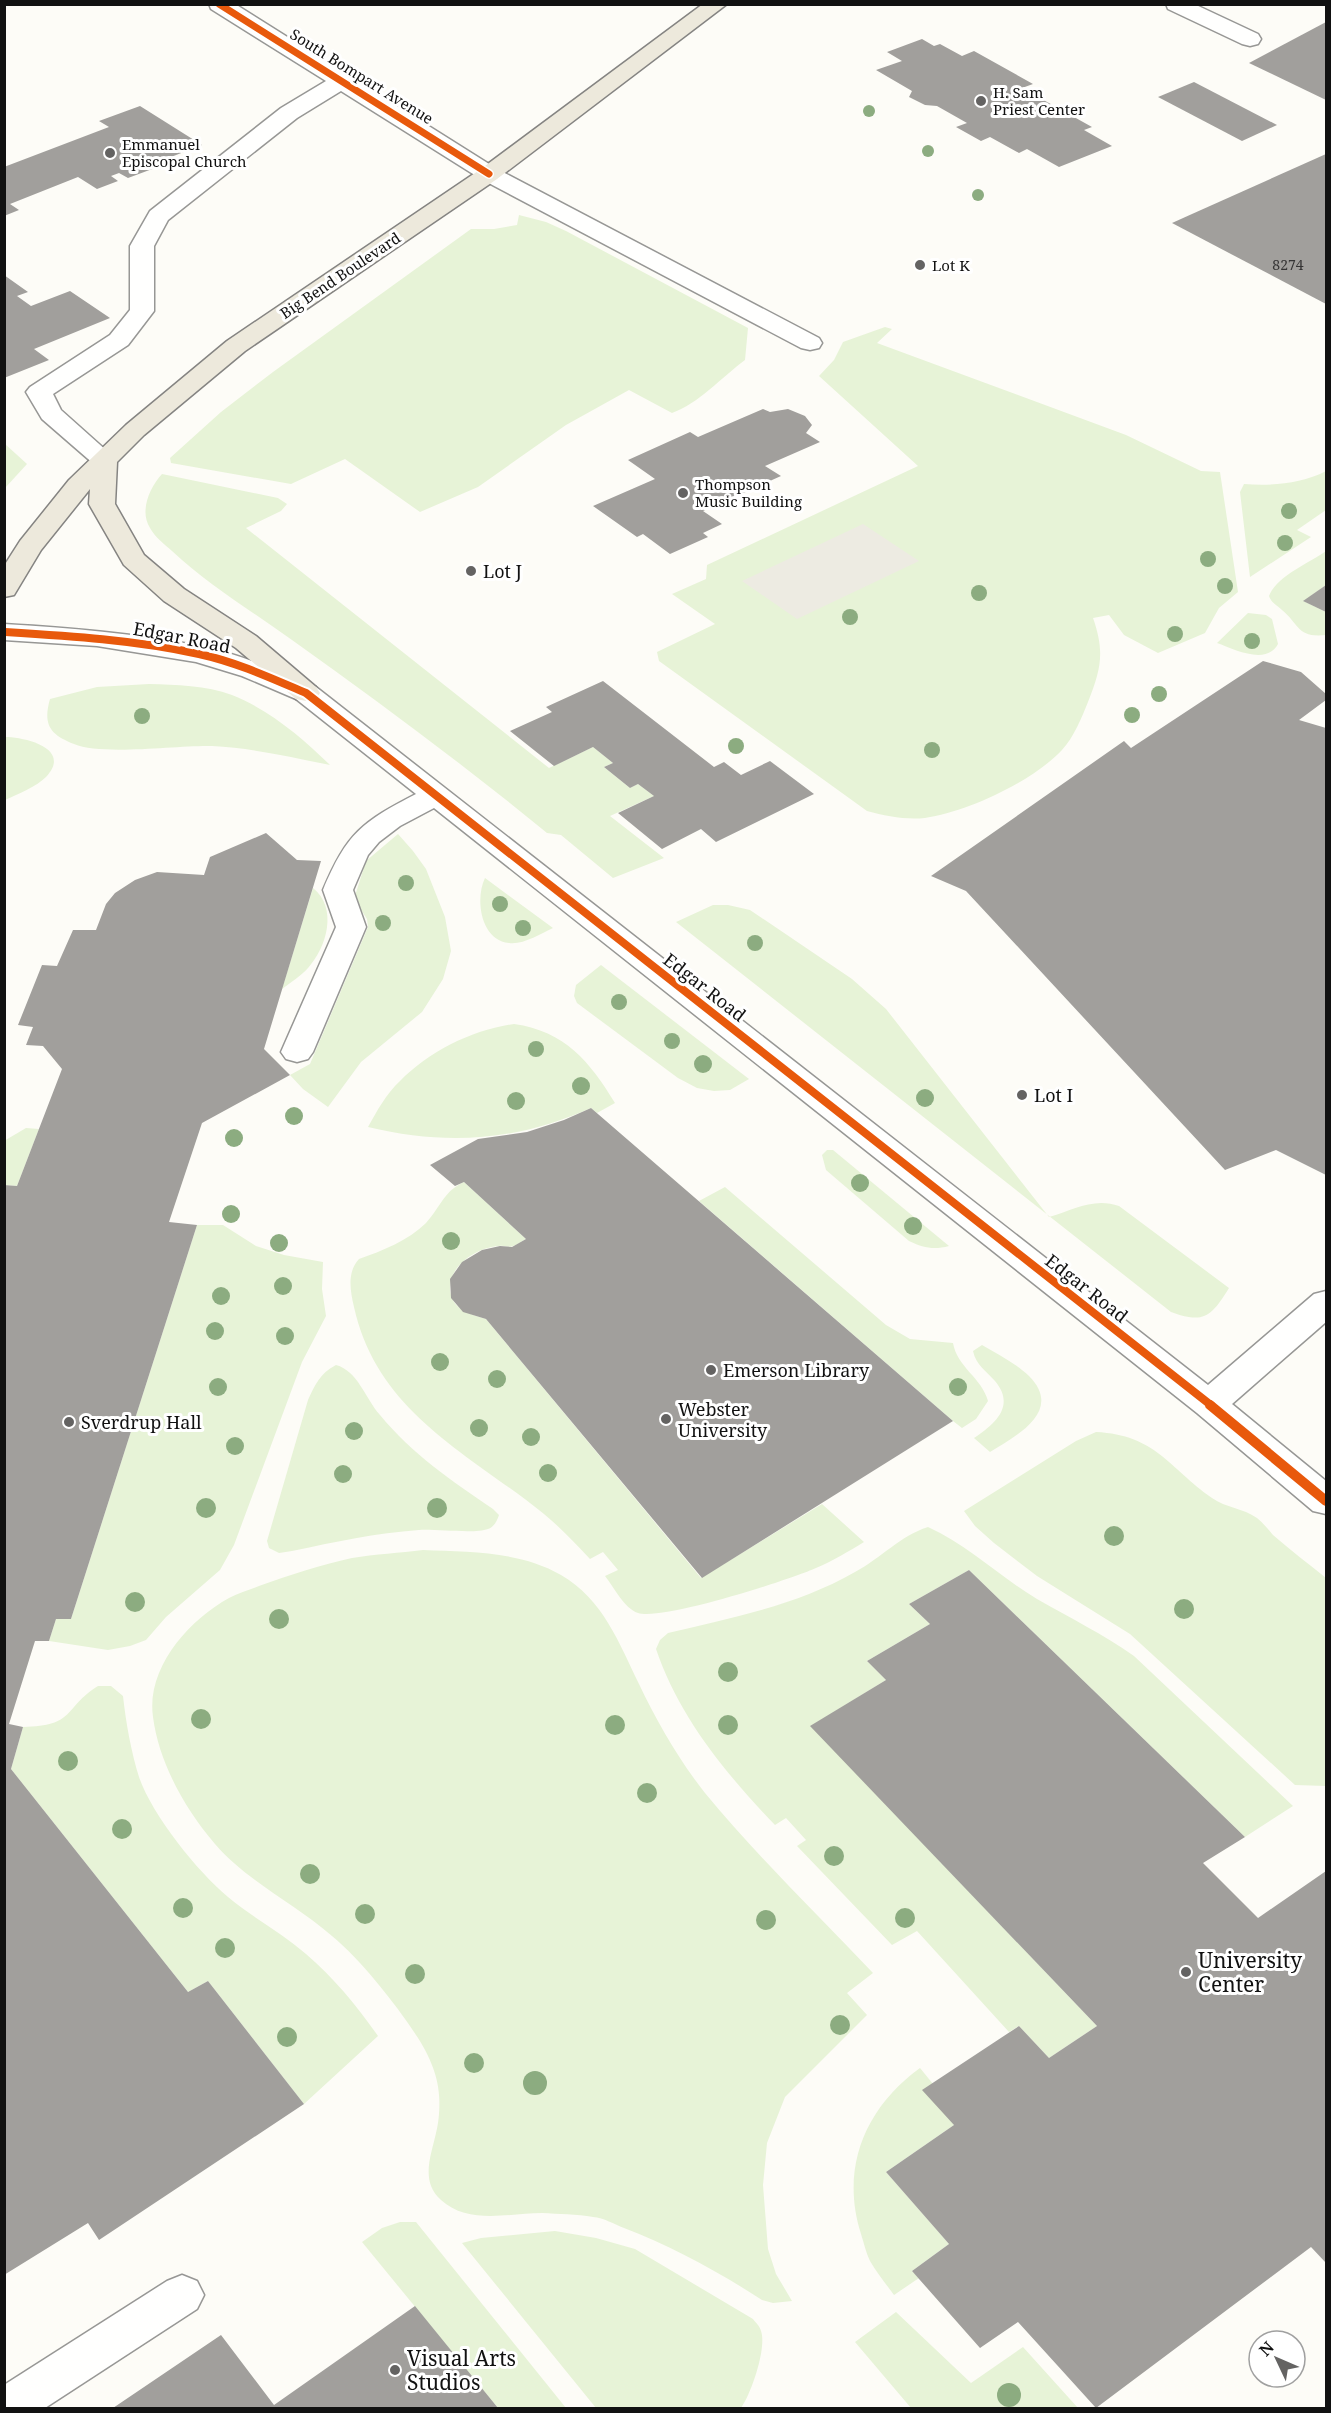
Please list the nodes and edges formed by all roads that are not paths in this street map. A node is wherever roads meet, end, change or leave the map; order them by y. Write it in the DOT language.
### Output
graph roads {
  1 [pos="219,4"];
  2 [pos="717,4"];
  3 [pos="1176,4"];
  4 [pos="1250,39"];
  5 [pos="341,81"];
  6 [pos="489,174"];
  7 [pos="810,344"];
  8 [pos="104,460"];
  9 [pos="4,589"];
  10 [pos="4,632"];
  11 [pos="306,693"];
  12 [pos="436,796"];
  13 [pos="297,1052"];
  14 [pos="1326,1303"];
  15 [pos="1209,1404"];
  16 [pos="1326,1501"];
  17 [pos="182,2295"];
  18 [pos="7,2409"];
  1 -- 5 [label="street, South Bompart Avenue"];
  2 -- 6 [label="main road, Big Bend Boulevard"];
  3 -- 4 [label="street"];
  5 -- 6 [label="street, South Bompart Avenue"];
  5 -- 8 [label="street"];
  6 -- 7 [label="street, South Bompart Avenue"];
  6 -- 8 [label="main road, Big Bend Boulevard"];
  8 -- 9 [label="main road, Big Bend Boulevard"];
  8 -- 11 [label="main road"];
  10 -- 11 [label="street, Edgar Road"];
  11 -- 12 [label="street, Edgar Road"];
  12 -- 13 [label="street"];
  12 -- 15 [label="street, Edgar Road"];
  14 -- 15 [label="street"];
  15 -- 16 [label="street, Edgar Road"];
  17 -- 18 [label="street"];
}
